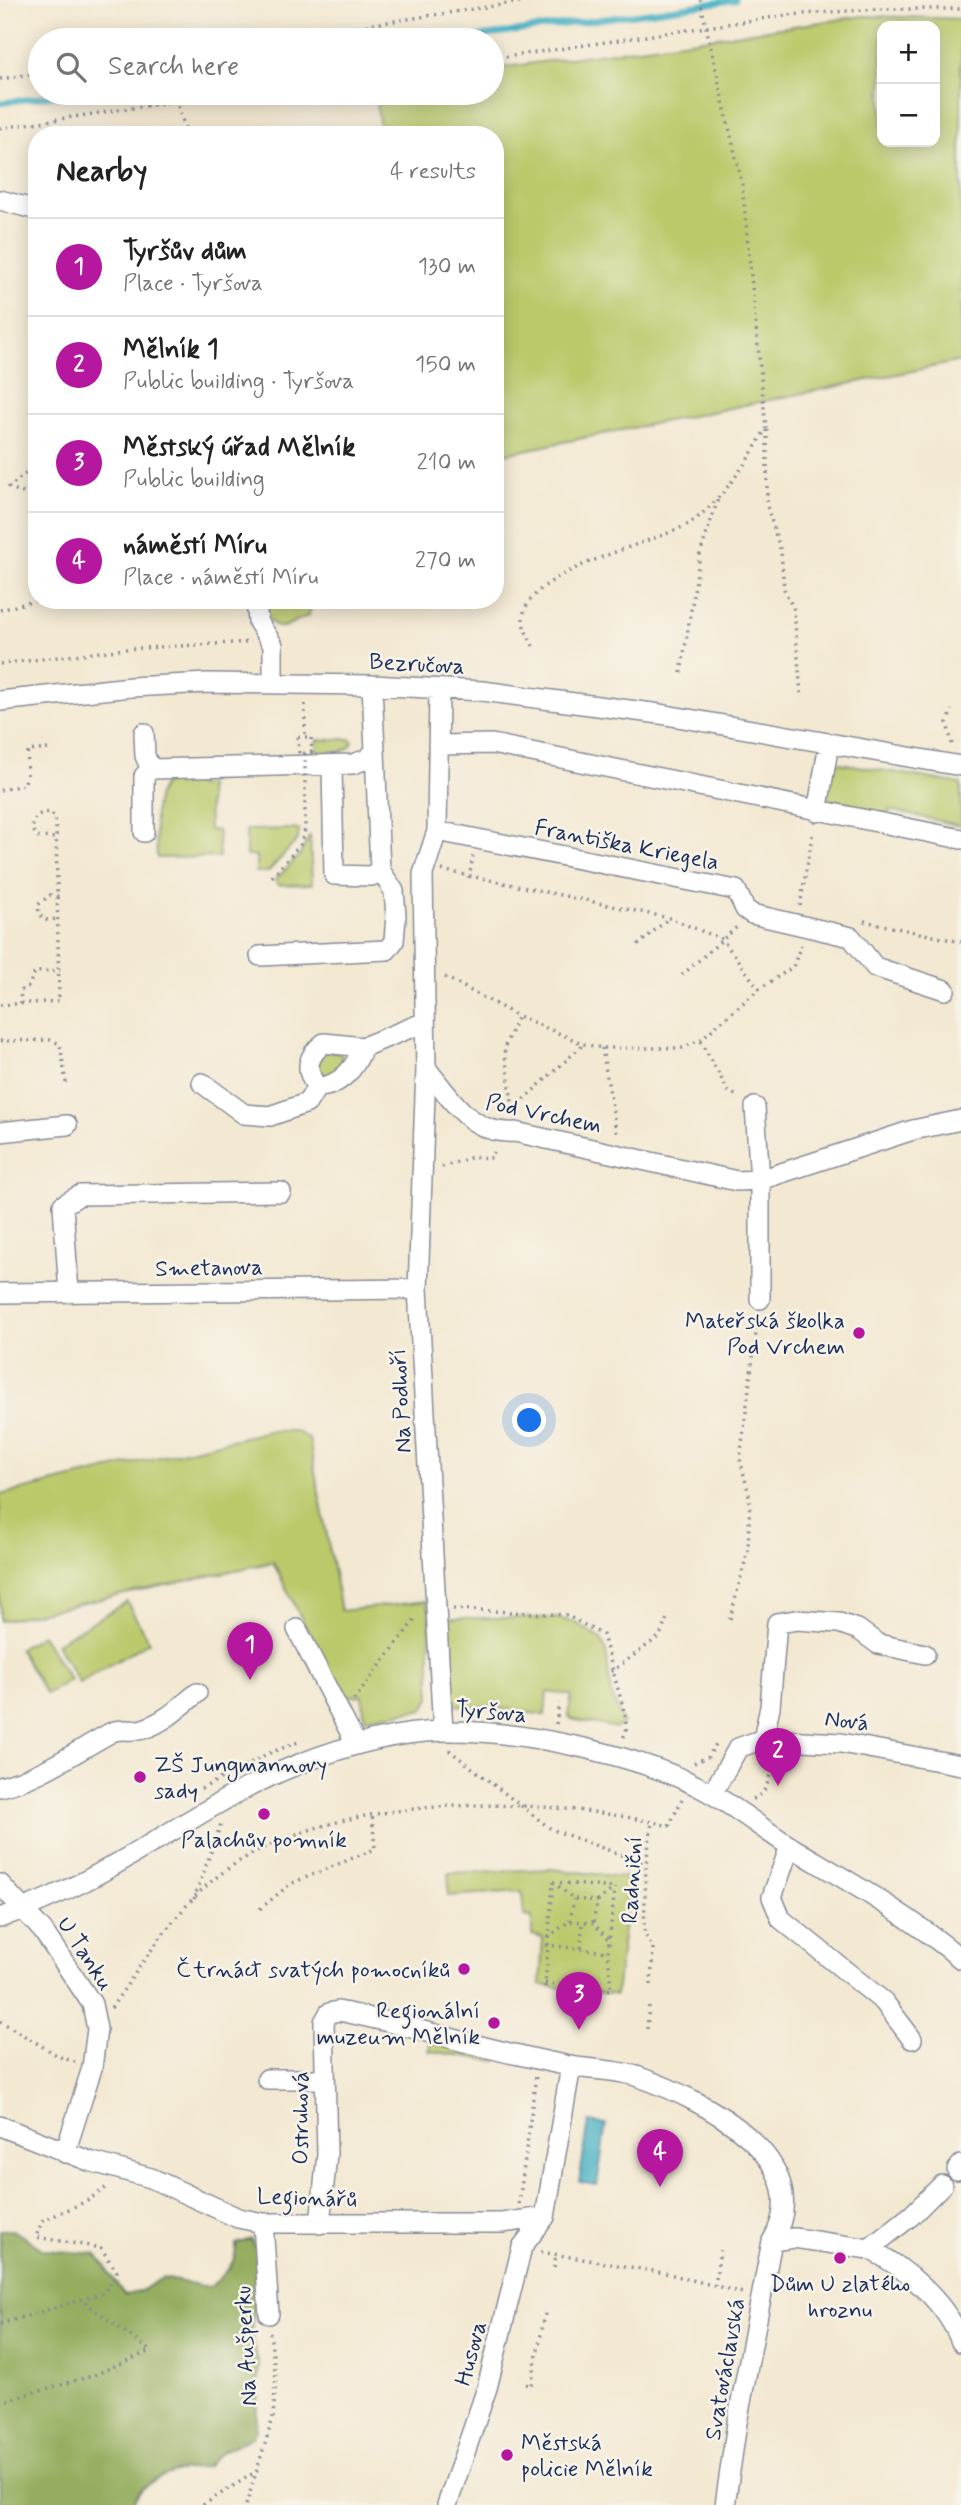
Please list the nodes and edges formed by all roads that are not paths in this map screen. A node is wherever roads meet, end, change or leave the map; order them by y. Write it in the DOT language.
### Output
graph roads {
  1 [pos="0,200"];
  2 [pos="28,208"];
  3 [pos="257,609"];
  4 [pos="274,684"];
  5 [pos="372,685"];
  6 [pos="439,691"];
  7 [pos="0,701"];
  8 [pos="144,733"];
  9 [pos="829,744"];
  10 [pos="438,745"];
  11 [pos="375,751"];
  12 [pos="960,758"];
  13 [pos="332,765"];
  14 [pos="151,769"];
  15 [pos="817,811"];
  16 [pos="436,831"];
  17 [pos="145,832"];
  18 [pos="961,839"];
  19 [pos="380,870"];
  20 [pos="260,956"];
  21 [pos="945,990"];
  22 [pos="425,1022"];
  23 [pos="363,1047"];
  24 [pos="426,1068"];
  25 [pos="202,1083"];
  26 [pos="317,1087"];
  27 [pos="755,1107"];
  28 [pos="961,1120"];
  29 [pos="67,1125"];
  30 [pos="0,1132"];
  31 [pos="760,1180"];
  32 [pos="281,1192"];
  33 [pos="418,1289"];
  34 [pos="0,1293"];
  35 [pos="69,1293"];
  36 [pos="760,1299"];
  37 [pos="296,1629"];
  38 [pos="925,1654"];
  39 [pos="197,1693"];
  40 [pos="443,1731"];
  41 [pos="356,1744"];
  42 [pos="767,1747"];
  43 [pos="961,1765"];
  44 [pos="0,1787"];
  45 [pos="712,1794"];
  46 [pos="790,1846"];
  47 [pos="0,1884"];
  48 [pos="23,1909"];
  49 [pos="0,1918"];
  50 [pos="961,1959"];
  51 [pos="329,2013"];
  52 [pos="912,2039"];
  53 [pos="571,2066"];
  54 [pos="267,2079"];
  55 [pos="325,2079"];
  56 [pos="0,2126"];
  57 [pos="65,2152"];
  58 [pos="942,2185"];
  59 [pos="545,2217"];
  60 [pos="263,2223"];
  61 [pos="320,2224"];
  62 [pos="772,2241"];
  63 [pos="869,2249"];
  64 [pos="269,2314"];
  65 [pos="961,2342"];
  66 [pos="452,2503"];
  67 [pos="725,2505"];
  1 -- 2 [label="street"];
  3 -- 4 [label="street"];
  4 -- 5 [label="street, Bezručova"];
  4 -- 7 [label="street, Bezručova"];
  5 -- 6 [label="street, Bezručova"];
  5 -- 11 [label="street"];
  6 -- 9 [label="street, Bezručova"];
  6 -- 10 [label="street"];
  8 -- 14 [label="street"];
  9 -- 12 [label="street, Bezručova"];
  9 -- 15 [label="street"];
  10 -- 15 [label="street"];
  10 -- 16 [label="street"];
  11 -- 13 [label="street"];
  11 -- 19 [label="street"];
  13 -- 14 [label="street"];
  13 -- 19 [label="street"];
  14 -- 17 [label="street"];
  15 -- 18 [label="street"];
  16 -- 21 [label="street, Františka Kriegela"];
  16 -- 22 [label="street"];
  19 -- 20 [label="street"];
  22 -- 23 [label="street"];
  22 -- 24 [label="street"];
  23 -- 26 [label="street"];
  23 -- 26 [label="street"];
  24 -- 31 [label="street, Pod Vrchem"];
  24 -- 33 [label="street, Na Podhoří"];
  25 -- 26 [label="street"];
  27 -- 31 [label="street"];
  28 -- 31 [label="street, Pod Vrchem"];
  29 -- 30 [label="street"];
  31 -- 36 [label="street"];
  32 -- 35 [label="street"];
  33 -- 35 [label="street, Smetanova"];
  33 -- 40 [label="street, Na Podhoří"];
  34 -- 35 [label="street, Smetanova"];
  37 -- 41 [label="street"];
  38 -- 42 [label="street"];
  39 -- 44 [label="street"];
  40 -- 41 [label="street, Tyršova"];
  40 -- 45 [label="street, Tyršova"];
  41 -- 48 [label="street, Tyršova"];
  42 -- 43 [label="street, Nová"];
  42 -- 45 [label="street"];
  45 -- 46 [label="street, Tyršova"];
  46 -- 50 [label="street, Tyršova"];
  46 -- 52 [label="street"];
  47 -- 48 [label="street, U Tanku"];
  48 -- 49 [label="street, Tyršova"];
  48 -- 57 [label="street, U Tanku"];
  51 -- 53 [label="street, Svatováclavská"];
  51 -- 55 [label="street, Ostruhová"];
  53 -- 59 [label="street"];
  53 -- 62 [label="street, Svatováclavská"];
  54 -- 55 [label="street"];
  55 -- 61 [label="street, Ostruhová"];
  56 -- 57 [label="street, Legionářů"];
  57 -- 60 [label="street, Legionářů"];
  58 -- 63 [label="street"];
  59 -- 61 [label="street, Legionářů"];
  59 -- 66 [label="street, Husova"];
  60 -- 61 [label="street, Legionářů"];
  60 -- 64 [label="street, Na Aušperku"];
  62 -- 63 [label="street"];
  62 -- 67 [label="street, Svatováclavská"];
  63 -- 65 [label="street"];
}
